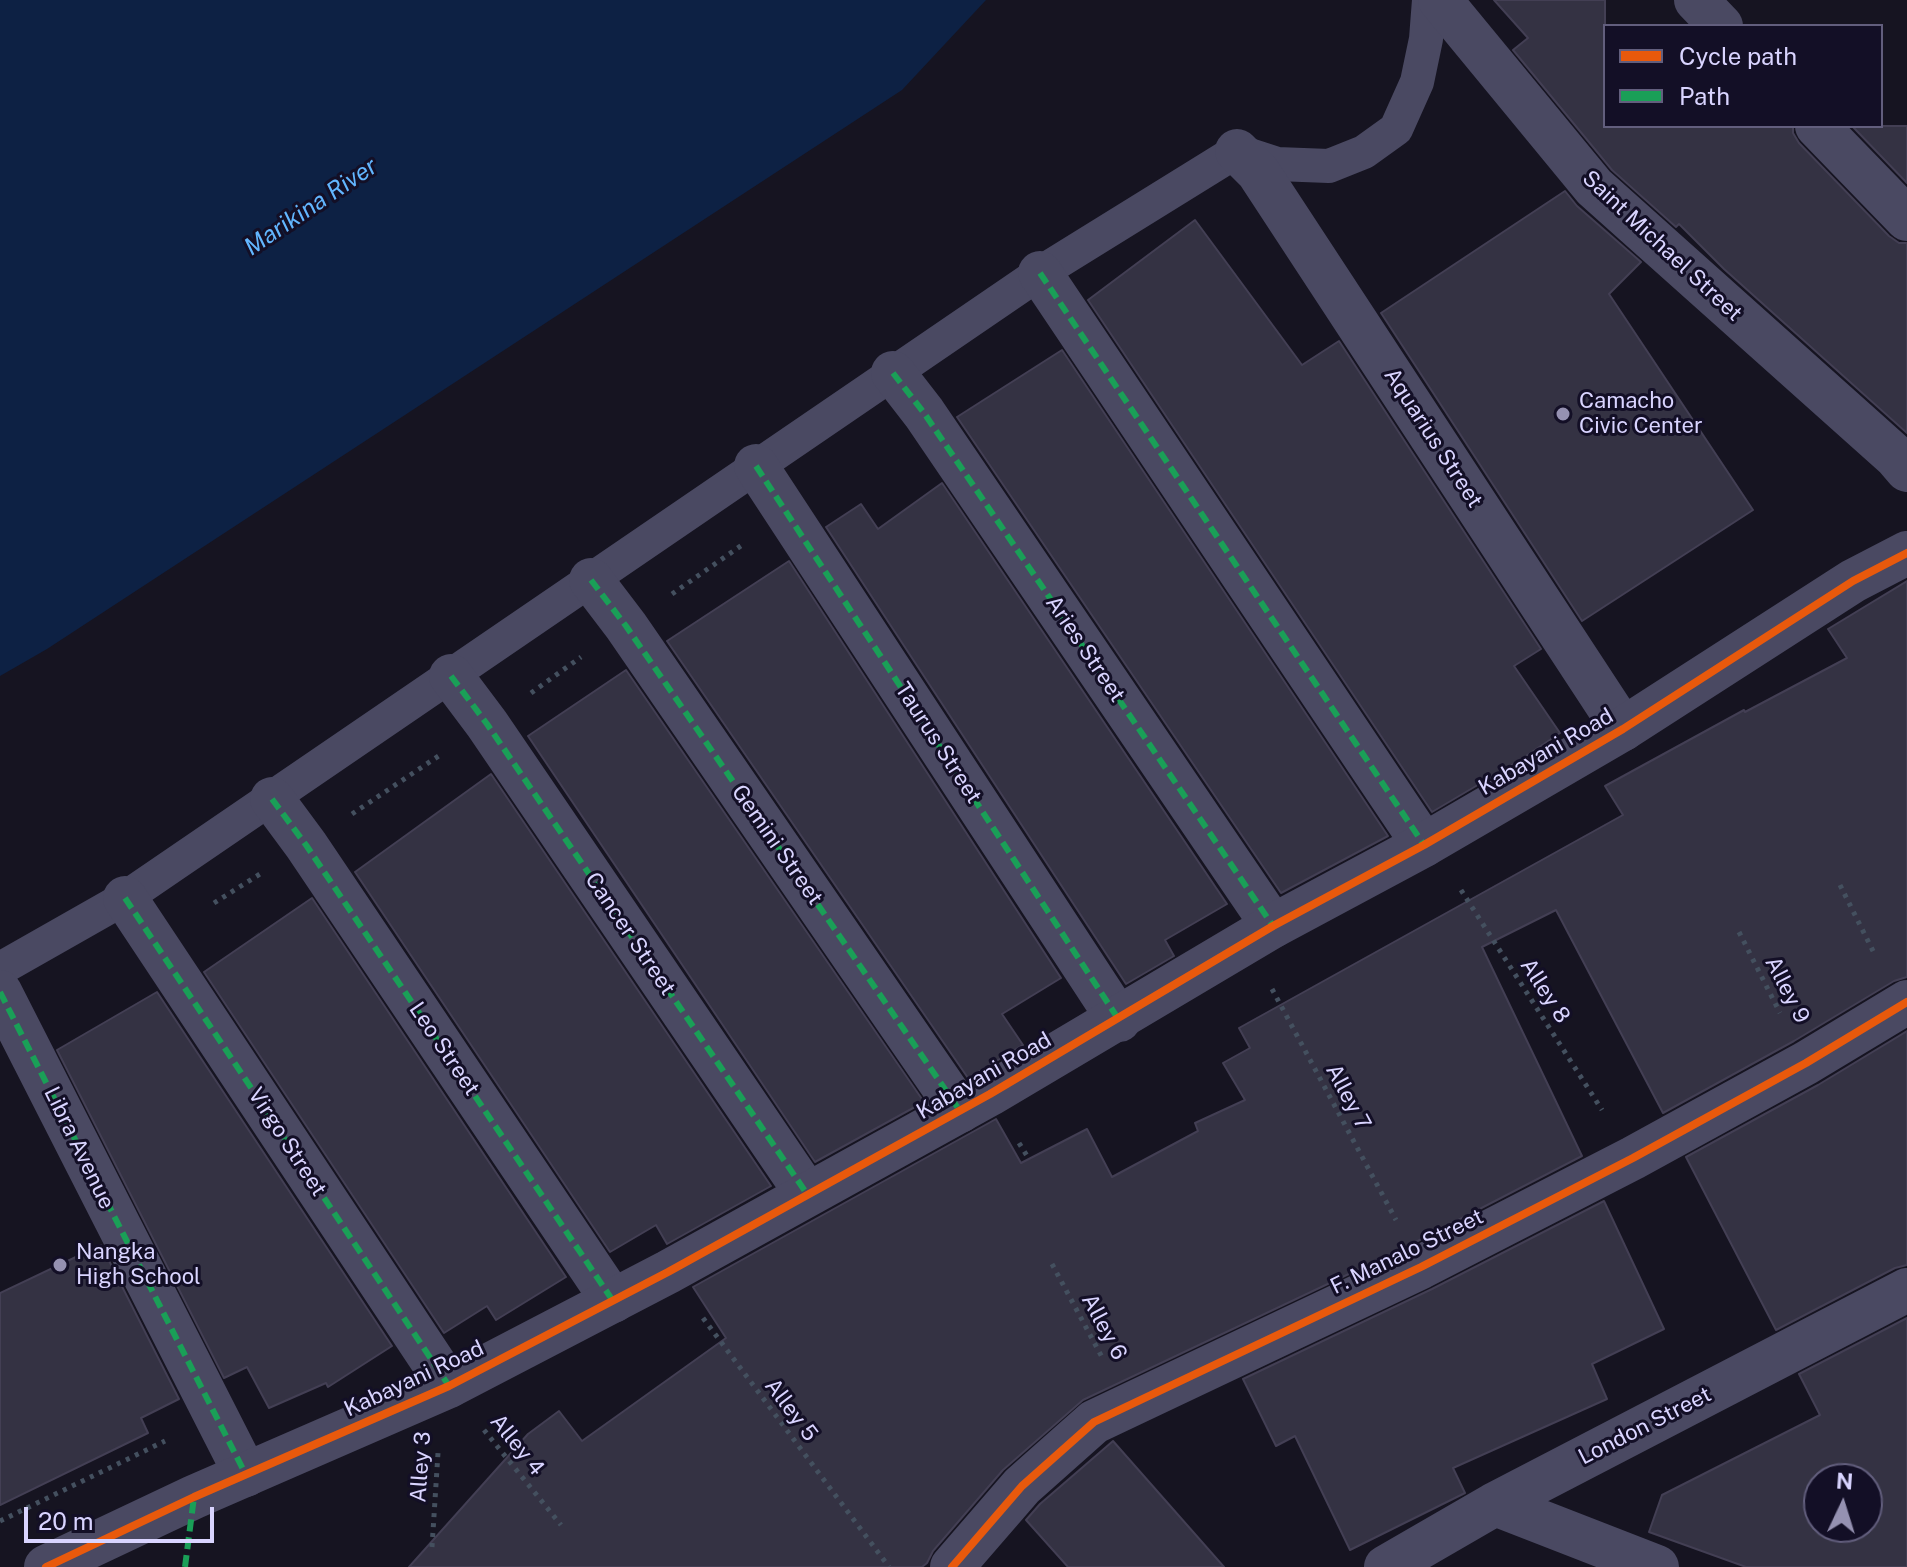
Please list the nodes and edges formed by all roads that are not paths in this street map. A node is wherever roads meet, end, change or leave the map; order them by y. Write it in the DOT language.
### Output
graph roads {
  1 [pos="1429,0"];
  2 [pos="1440,0"];
  3 [pos="1696,0"];
  4 [pos="1719,24"];
  5 [pos="1819,128"];
  6 [pos="1237,151"];
  7 [pos="1907,219"];
  8 [pos="1040,273"];
  9 [pos="893,373"];
  10 [pos="756,466"];
  11 [pos="1907,470"];
  12 [pos="1907,553"];
  13 [pos="591,580"];
  14 [pos="451,676"];
  15 [pos="1623,729"];
  16 [pos="272,799"];
  17 [pos="1426,843"];
  18 [pos="125,898"];
  19 [pos="1260,934"];
  20 [pos="0,969"];
  21 [pos="0,992"];
  22 [pos="1904,1004"];
  23 [pos="1119,1020"];
  24 [pos="960,1111"];
  25 [pos="807,1194"];
  26 [pos="1907,1290"];
  27 [pos="613,1301"];
  28 [pos="445,1387"];
  29 [pos="246,1475"];
  30 [pos="1495,1504"];
  31 [pos="46,1567"];
  32 [pos="952,1567"];
  33 [pos="1386,1567"];
  34 [pos="1657,1567"];
  1 -- 6 [label="lane"];
  2 -- 11 [label="street, Saint Michael Street"];
  3 -- 4 [label="street"];
  5 -- 7 [label="street"];
  6 -- 8 [label="lane"];
  6 -- 15 [label="street, Aquarius Street"];
  8 -- 9 [label="lane"];
  8 -- 17 [label="street"];
  9 -- 10 [label="lane"];
  9 -- 19 [label="street, Aries Street"];
  10 -- 13 [label="lane"];
  10 -- 23 [label="street, Taurus Street"];
  12 -- 15 [label="street, Kabayani Road"];
  13 -- 14 [label="lane"];
  13 -- 24 [label="street, Gemini Street"];
  14 -- 16 [label="lane"];
  14 -- 25 [label="street, Cancer Street"];
  15 -- 17 [label="street, Kabayani Road"];
  16 -- 18 [label="lane"];
  16 -- 27 [label="street, Leo Street"];
  17 -- 19 [label="street, Kabayani Road"];
  18 -- 20 [label="lane"];
  18 -- 28 [label="street, Virgo Street"];
  19 -- 23 [label="street, Kabayani Road"];
  21 -- 29 [label="street, Libra Avenue"];
  22 -- 32 [label="street, F. Manalo Street"];
  23 -- 24 [label="street, Kabayani Road"];
  24 -- 25 [label="street, Kabayani Road"];
  25 -- 27 [label="street, Kabayani Road"];
  26 -- 30 [label="street, London Street"];
  27 -- 28 [label="street, Kabayani Road"];
  28 -- 29 [label="street, Kabayani Road"];
  29 -- 31 [label="street, Kabayani Road"];
  30 -- 33 [label="street, London Street"];
  30 -- 34 [label="street"];
}
